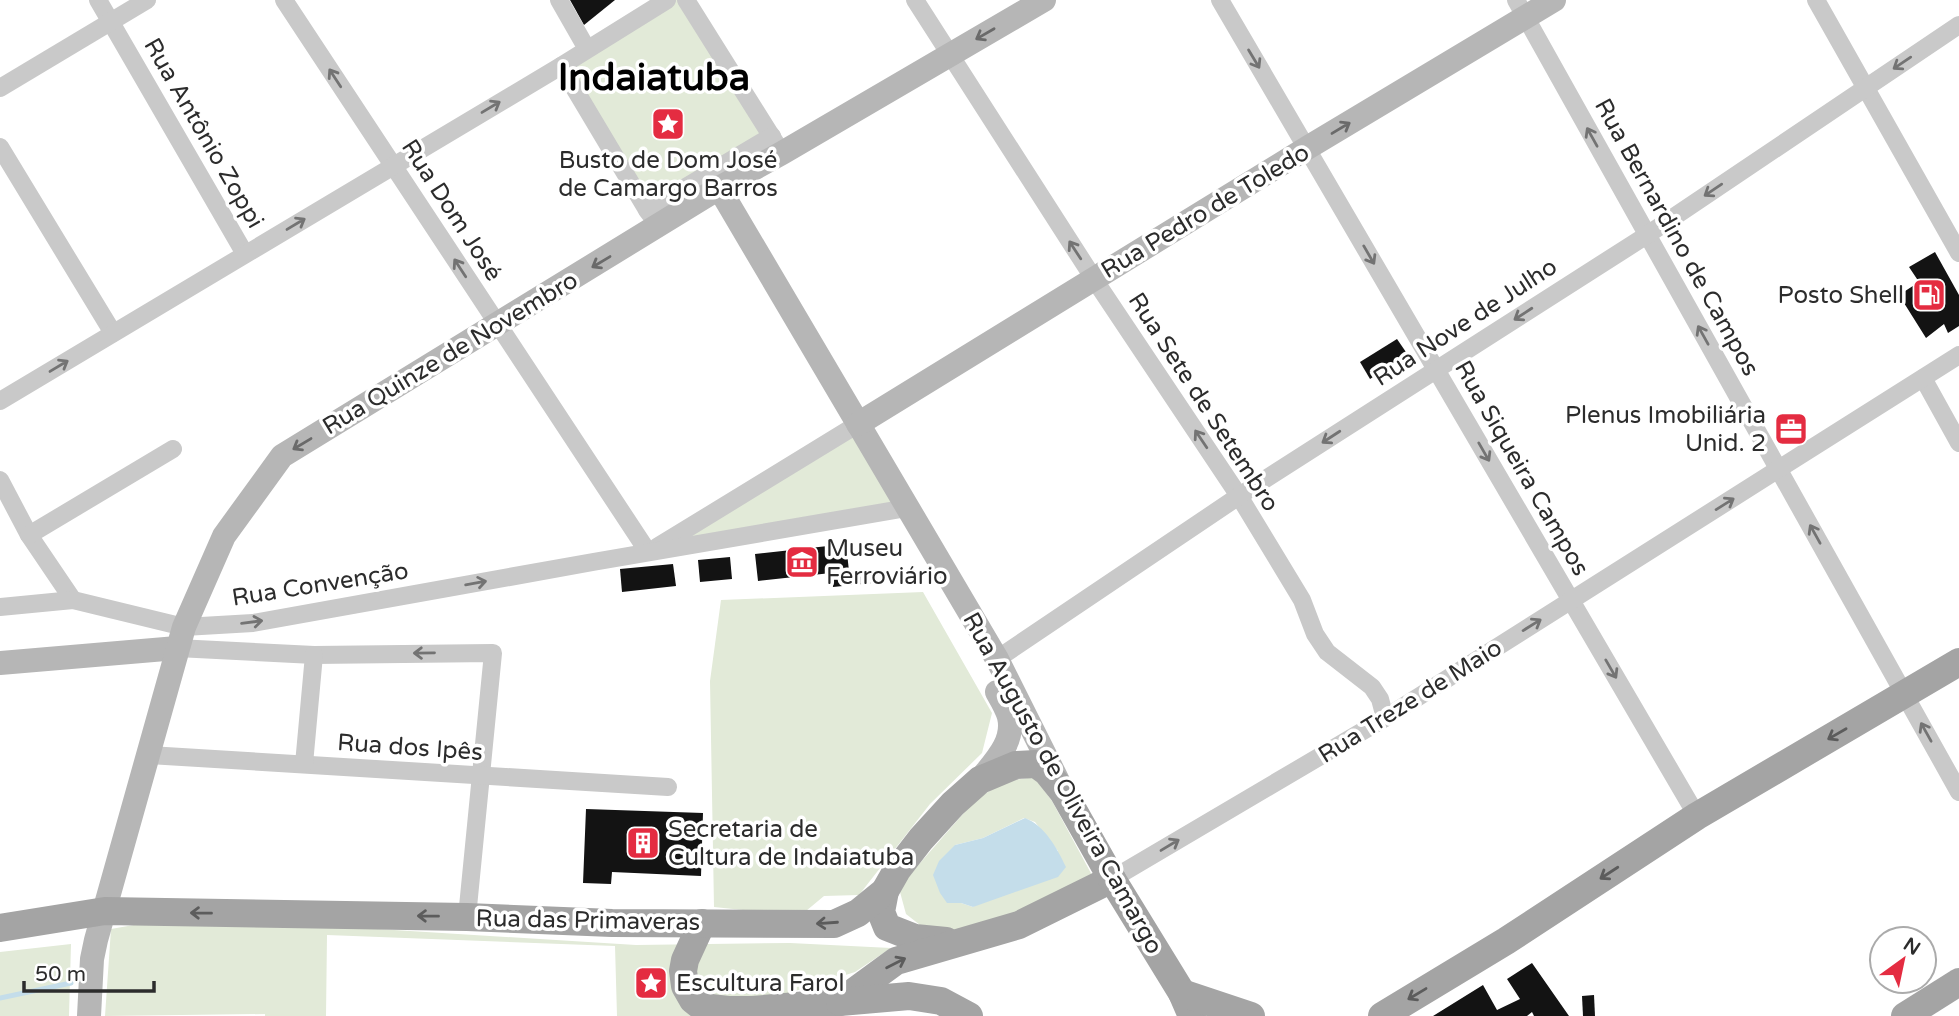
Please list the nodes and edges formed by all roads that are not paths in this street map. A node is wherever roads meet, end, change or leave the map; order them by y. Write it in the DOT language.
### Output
graph roads {
  1 [pos="98,0"];
  2 [pos="147,0"];
  3 [pos="284,0"];
  4 [pos="559,0"];
  5 [pos="686,0"];
  6 [pos="915,0"];
  7 [pos="1044,0"];
  8 [pos="1220,0"];
  9 [pos="1554,0"];
  10 [pos="1816,0"];
  11 [pos="662,1"];
  12 [pos="1520,9"];
  13 [pos="111,22"];
  14 [pos="1959,25"];
  15 [pos="587,49"];
  16 [pos="950,55"];
  17 [pos="561,66"];
  18 [pos="0,88"];
  19 [pos="1866,88"];
  20 [pos="777,145"];
  21 [pos="0,147"];
  22 [pos="1307,148"];
  23 [pos="393,166"];
  24 [pos="719,188"];
  25 [pos="653,218"];
  26 [pos="1647,235"];
  27 [pos="1959,253"];
  28 [pos="245,254"];
  29 [pos="1094,279"];
  30 [pos="498,325"];
  31 [pos="113,333"];
  32 [pos="1959,355"];
  33 [pos="1436,370"];
  34 [pos="1923,378"];
  35 [pos="0,401"];
  36 [pos="858,424"];
  37 [pos="1959,443"];
  38 [pos="173,449"];
  39 [pos="1779,469"];
  40 [pos="0,480"];
  41 [pos="1239,496"];
  42 [pos="907,508"];
  43 [pos="29,535"];
  44 [pos="648,552"];
  45 [pos="72,600"];
  46 [pos="1571,601"];
  47 [pos="0,607"];
  48 [pos="180,638"];
  49 [pos="314,655"];
  50 [pos="997,659"];
  51 [pos="1959,662"];
  52 [pos="0,663"];
  53 [pos="1905,695"];
  54 [pos="1385,718"];
  55 [pos="149,755"];
  56 [pos="304,765"];
  57 [pos="481,776"];
  58 [pos="980,780"];
  59 [pos="668,787"];
  60 [pos="1063,792"];
  61 [pos="1959,792"];
  62 [pos="1698,816"];
  63 [pos="1111,879"];
  64 [pos="885,891"];
  65 [pos="104,911"];
  66 [pos="467,917"];
  67 [pos="702,923"];
  68 [pos="0,928"];
  69 [pos="961,942"];
  70 [pos="1959,982"];
  71 [pos="840,1002"];
  72 [pos="1187,1005"];
  73 [pos="89,1016"];
  74 [pos="798,1016"];
  75 [pos="969,1016"];
  76 [pos="1251,1016"];
  77 [pos="1382,1016"];
  78 [pos="1905,1016"];
  1 -- 13 [label="street, Rua Antônio Zoppi"];
  2 -- 13 [label="street"];
  23 -- 3 [label="street, Rua Dom José, one-way"];
  4 -- 15 [label="street"];
  5 -- 20 [label="street"];
  6 -- 16 [label="street, Rua Sete de Setembro"];
  7 -- 16 [label="street, Rua Quinze de Novembro, one-way"];
  8 -- 22 [label="street, Rua Siqueira Campos, one-way"];
  9 -- 12 [label="street, Rua Pedro de Toledo"];
  10 -- 19 [label="street"];
  11 -- 15 [label="street"];
  22 -- 12 [label="street, Rua Pedro de Toledo, one-way"];
  26 -- 12 [label="street, Rua Bernardino de Campos, one-way"];
  13 -- 18 [label="street"];
  13 -- 28 [label="street, Rua Antônio Zoppi"];
  14 -- 19 [label="street, Rua Nove de Julho, one-way"];
  15 -- 17 [label="street"];
  16 -- 20 [label="street, Rua Quinze de Novembro"];
  29 -- 16 [label="street, Rua Sete de Setembro, one-way"];
  23 -- 17 [label="street, one-way"];
  17 -- 25 [label="street"];
  19 -- 26 [label="street, Rua Nove de Julho, one-way"];
  19 -- 27 [label="street"];
  20 -- 24 [label="street, Rua Quinze de Novembro"];
  20 -- 25 [label="street"];
  21 -- 31 [label="street"];
  22 -- 29 [label="street, Rua Pedro de Toledo"];
  22 -- 33 [label="street, Rua Siqueira Campos, one-way"];
  28 -- 23 [label="street, one-way"];
  30 -- 23 [label="street, Rua Dom José, one-way"];
  24 -- 25 [label="street, Rua Quinze de Novembro"];
  24 -- 36 [label="street, Rua Augusto de Oliveira Camargo"];
  25 -- 30 [label="street, Rua Quinze de Novembro, one-way"];
  26 -- 33 [label="street, Rua Nove de Julho, one-way"];
  39 -- 26 [label="street, Rua Bernardino de Campos, one-way"];
  28 -- 31 [label="street"];
  29 -- 36 [label="street, Rua Pedro de Toledo"];
  41 -- 29 [label="street, Rua Sete de Setembro, one-way"];
  30 -- 44 [label="street, Rua Dom José"];
  30 -- 48 [label="street, Rua Quinze de Novembro, one-way"];
  35 -- 31 [label="street, one-way"];
  32 -- 34 [label="street, Rua Treze de Maio"];
  33 -- 41 [label="street, Rua Nove de Julho, one-way"];
  33 -- 46 [label="street, Rua Siqueira Campos, one-way"];
  34 -- 37 [label="street"];
  34 -- 39 [label="street, Rua Treze de Maio"];
  36 -- 42 [label="street, Rua Augusto de Oliveira Camargo"];
  36 -- 44 [label="street"];
  38 -- 43 [label="street"];
  46 -- 39 [label="street, Rua Treze de Maio, one-way"];
  53 -- 39 [label="street, Rua Bernardino de Campos, one-way"];
  40 -- 43 [label="street"];
  41 -- 50 [label="street, Rua Nove de Julho"];
  41 -- 54 [label="street, Rua Sete de Setembro"];
  42 -- 44 [label="street, Rua Convenção"];
  42 -- 50 [label="street, Rua Augusto de Oliveira Camargo"];
  43 -- 45 [label="street"];
  48 -- 44 [label="street, Rua Convenção, one-way"];
  45 -- 47 [label="street, Rua Convenção"];
  45 -- 48 [label="street, Rua Convenção"];
  54 -- 46 [label="street, Rua Treze de Maio, one-way"];
  46 -- 62 [label="street, Rua Siqueira Campos, one-way"];
  48 -- 49 [label="street"];
  48 -- 52 [label="street"];
  48 -- 55 [label="street, Rua Quinze de Novembro"];
  49 -- 56 [label="street"];
  57 -- 49 [label="street, one-way"];
  50 -- 58 [label="street, Rua das Primaveras"];
  50 -- 60 [label="street, Rua Augusto de Oliveira Camargo"];
  51 -- 53 [label="main road"];
  61 -- 53 [label="street, Rua Bernardino de Campos, one-way"];
  53 -- 62 [label="main road, one-way"];
  63 -- 54 [label="street, Rua Treze de Maio, one-way"];
  55 -- 56 [label="street, Rua dos Ipês"];
  55 -- 65 [label="street, Rua Quinze de Novembro"];
  56 -- 57 [label="street, Rua dos Ipês"];
  57 -- 59 [label="street, Rua dos Ipês"];
  57 -- 66 [label="street"];
  58 -- 60 [label="main road"];
  58 -- 64 [label="main road, Rua das Primaveras"];
  60 -- 63 [label="main road, Rua Augusto de Oliveira Camargo"];
  62 -- 77 [label="main road, one-way"];
  63 -- 69 [label="main road, Rua Treze de Maio"];
  63 -- 72 [label="main road, Rua Augusto de Oliveira Camargo"];
  64 -- 67 [label="main road, Rua das Primaveras, one-way"];
  64 -- 69 [label="main road"];
  66 -- 65 [label="main road, Rua das Primaveras, one-way"];
  65 -- 68 [label="main road, Rua das Primaveras"];
  65 -- 73 [label="street, Rua Quinze de Novembro"];
  66 -- 67 [label="main road, Rua das Primaveras"];
  67 -- 71 [label="main road"];
  71 -- 69 [label="main road, Rua Treze de Maio, one-way"];
  70 -- 78 [label="main road"];
  71 -- 74 [label="main road"];
  71 -- 75 [label="main road"];
  72 -- 76 [label="main road"];
}
